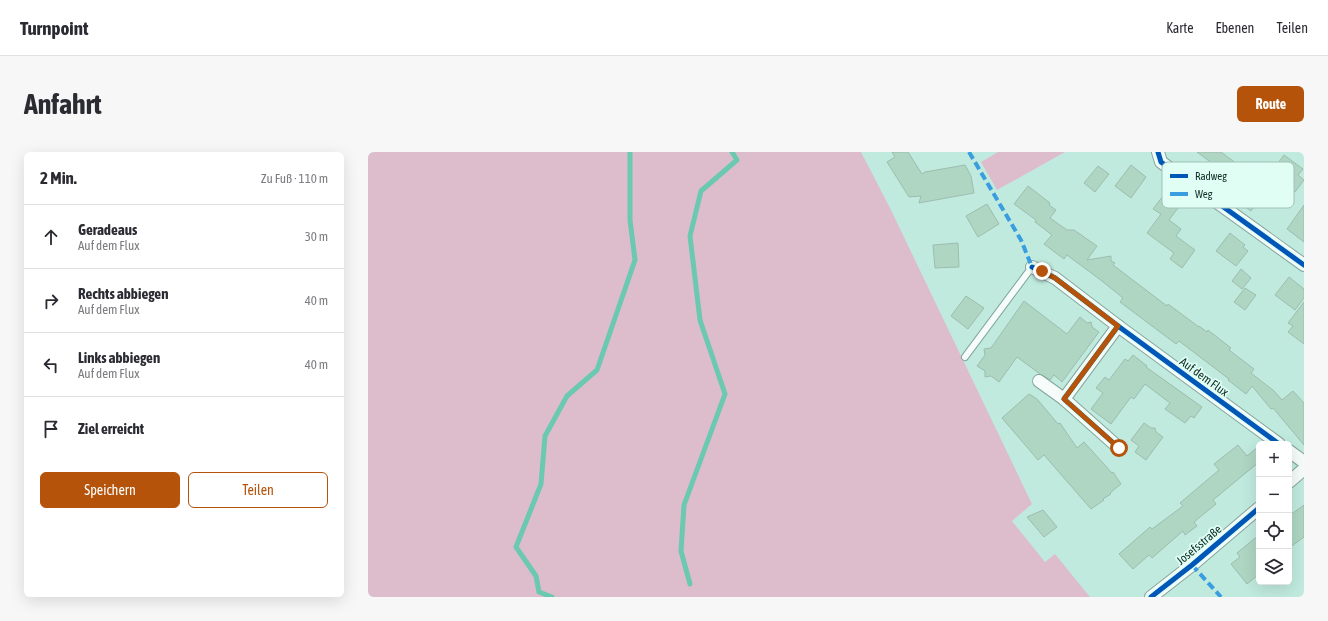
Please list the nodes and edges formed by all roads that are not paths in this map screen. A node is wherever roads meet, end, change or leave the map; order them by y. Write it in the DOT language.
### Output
graph roads {
  1 [pos="1158,152"];
  2 [pos="1162,163"];
  3 [pos="1225,208"];
  4 [pos="1304,265"];
  5 [pos="1032,267"];
  6 [pos="1118,326"];
  7 [pos="965,357"];
  8 [pos="1039,381"];
  9 [pos="1064,399"];
  10 [pos="1275,441"];
  11 [pos="1119,448"];
  12 [pos="1292,453"];
  13 [pos="1304,462"];
  14 [pos="1304,469"];
  15 [pos="1292,479"];
  16 [pos="1256,511"];
  17 [pos="1151,597"];
  1 -- 2 [label="street"];
  3 -- 4 [label="street"];
  5 -- 6 [label="street, Auf dem Flux"];
  5 -- 7 [label="lane, Auf dem Flux"];
  6 -- 9 [label="street"];
  6 -- 10 [label="street, Auf dem Flux"];
  8 -- 9 [label="street"];
  9 -- 11 [label="street"];
  12 -- 13 [label="street"];
  14 -- 15 [label="street"];
  16 -- 17 [label="street, Josefsstraße"];
}
